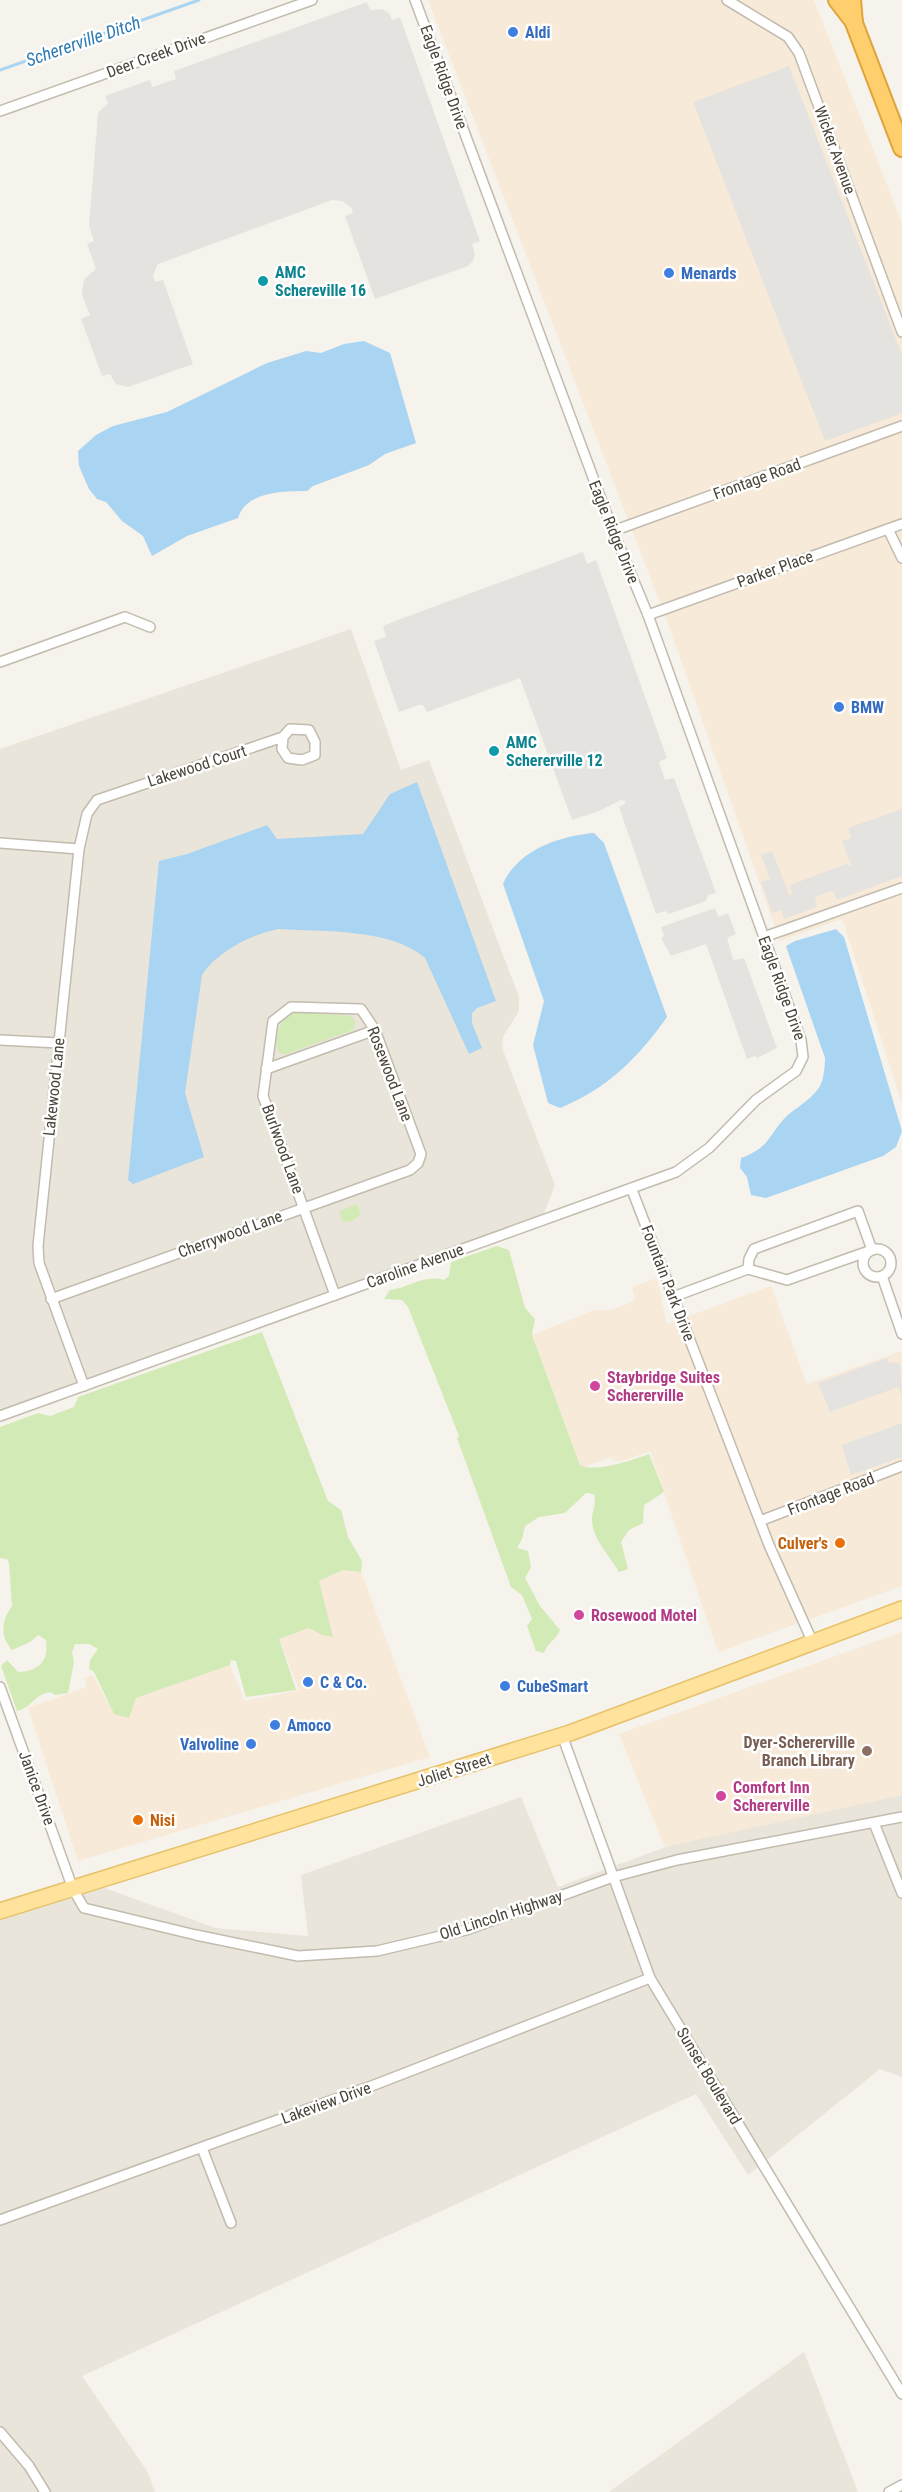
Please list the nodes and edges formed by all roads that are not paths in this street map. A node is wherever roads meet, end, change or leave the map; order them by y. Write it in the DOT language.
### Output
graph roads {
  1 [pos="312,0"];
  2 [pos="415,0"];
  3 [pos="727,0"];
  4 [pos="837,0"];
  5 [pos="852,0"];
  6 [pos="854,23"];
  7 [pos="0,111"];
  8 [pos="902,148"];
  9 [pos="902,332"];
  10 [pos="902,426"];
  11 [pos="902,524"];
  12 [pos="888,529"];
  13 [pos="613,531"];
  14 [pos="902,558"];
  15 [pos="648,615"];
  16 [pos="150,627"];
  17 [pos="0,662"];
  18 [pos="283,737"];
  19 [pos="111,794"];
  20 [pos="0,843"];
  21 [pos="79,849"];
  22 [pos="902,888"];
  23 [pos="764,937"];
  24 [pos="291,1006"];
  25 [pos="375,1030"];
  26 [pos="0,1040"];
  27 [pos="59,1043"];
  28 [pos="801,1066"];
  29 [pos="266,1069"];
  30 [pos="410,1170"];
  31 [pos="632,1190"];
  32 [pos="304,1208"];
  33 [pos="870,1251"];
  34 [pos="748,1269"];
  35 [pos="882,1276"];
  36 [pos="335,1295"];
  37 [pos="673,1297"];
  38 [pos="51,1299"];
  39 [pos="902,1334"];
  40 [pos="84,1386"];
  41 [pos="0,1416"];
  42 [pos="902,1467"];
  43 [pos="760,1521"];
  44 [pos="902,1609"];
  45 [pos="813,1643"];
  46 [pos="0,1686"];
  47 [pos="562,1736"];
  48 [pos="902,1817"];
  49 [pos="874,1823"];
  50 [pos="613,1877"];
  51 [pos="73,1889"];
  52 [pos="902,1893"];
  53 [pos="0,1911"];
  54 [pos="650,1978"];
  55 [pos="202,2148"];
  56 [pos="0,2220"];
  57 [pos="231,2223"];
  58 [pos="902,2394"];
  59 [pos="0,2432"];
  60 [pos="902,2485"];
  61 [pos="45,2492"];
  62 [pos="889,2492"];
  1 -- 7 [label="street, Deer Creek Drive"];
  2 -- 13 [label="street, Eagle Ridge Drive"];
  3 -- 9 [label="street, Wicker Avenue"];
  4 -- 6 [label="highway"];
  5 -- 6 [label="highway"];
  6 -- 8 [label="highway"];
  10 -- 13 [label="street, Frontage Road"];
  11 -- 12 [label="street, Parker Place"];
  12 -- 14 [label="street"];
  12 -- 15 [label="street, Parker Place"];
  13 -- 15 [label="street, Eagle Ridge Drive"];
  15 -- 23 [label="street, Eagle Ridge Drive"];
  16 -- 17 [label="street"];
  18 -- 19 [label="street, Lakewood Court"];
  19 -- 21 [label="street, Lakewood Lane"];
  20 -- 21 [label="street"];
  21 -- 27 [label="street, Lakewood Lane"];
  22 -- 23 [label="street"];
  23 -- 28 [label="street, Eagle Ridge Drive"];
  24 -- 25 [label="street, Rosewood Lane"];
  24 -- 29 [label="street, Burlwood Lane"];
  25 -- 29 [label="street"];
  25 -- 30 [label="street, Rosewood Lane"];
  26 -- 27 [label="street"];
  27 -- 38 [label="street, Lakewood Lane"];
  28 -- 31 [label="street, Caroline Avenue"];
  29 -- 32 [label="street, Burlwood Lane"];
  30 -- 32 [label="street, Cherrywood Lane"];
  31 -- 36 [label="street, Caroline Avenue"];
  31 -- 37 [label="street, Fountain Park Drive"];
  32 -- 36 [label="street, Burlwood Lane"];
  32 -- 38 [label="street, Cherrywood Lane"];
  33 -- 34 [label="street"];
  33 -- 34 [label="street"];
  33 -- 35 [label="street"];
  33 -- 35 [label="street"];
  34 -- 37 [label="street"];
  35 -- 39 [label="street"];
  36 -- 40 [label="street, Caroline Avenue"];
  37 -- 43 [label="street, Fountain Park Drive"];
  38 -- 40 [label="street, Lakewood Lane"];
  40 -- 41 [label="street, Caroline Avenue"];
  42 -- 43 [label="street, Frontage Road"];
  43 -- 45 [label="street, Fountain Park Drive"];
  44 -- 45 [label="main road, Joliet Street"];
  45 -- 47 [label="main road, Joliet Street"];
  46 -- 51 [label="street, Janice Drive"];
  47 -- 50 [label="street, Sunset Boulevard"];
  47 -- 51 [label="main road, Joliet Street"];
  48 -- 49 [label="street, Old Lincoln Highway"];
  49 -- 50 [label="street, Old Lincoln Highway"];
  49 -- 52 [label="street"];
  50 -- 51 [label="street, Old Lincoln Highway"];
  50 -- 54 [label="street, Sunset Boulevard"];
  51 -- 53 [label="main road, Joliet Street"];
  54 -- 55 [label="street, Lakeview Drive"];
  54 -- 58 [label="street, Sunset Boulevard"];
  55 -- 56 [label="street, Lakeview Drive"];
  55 -- 57 [label="street"];
  59 -- 61 [label="street"];
  60 -- 62 [label="street"];
}
